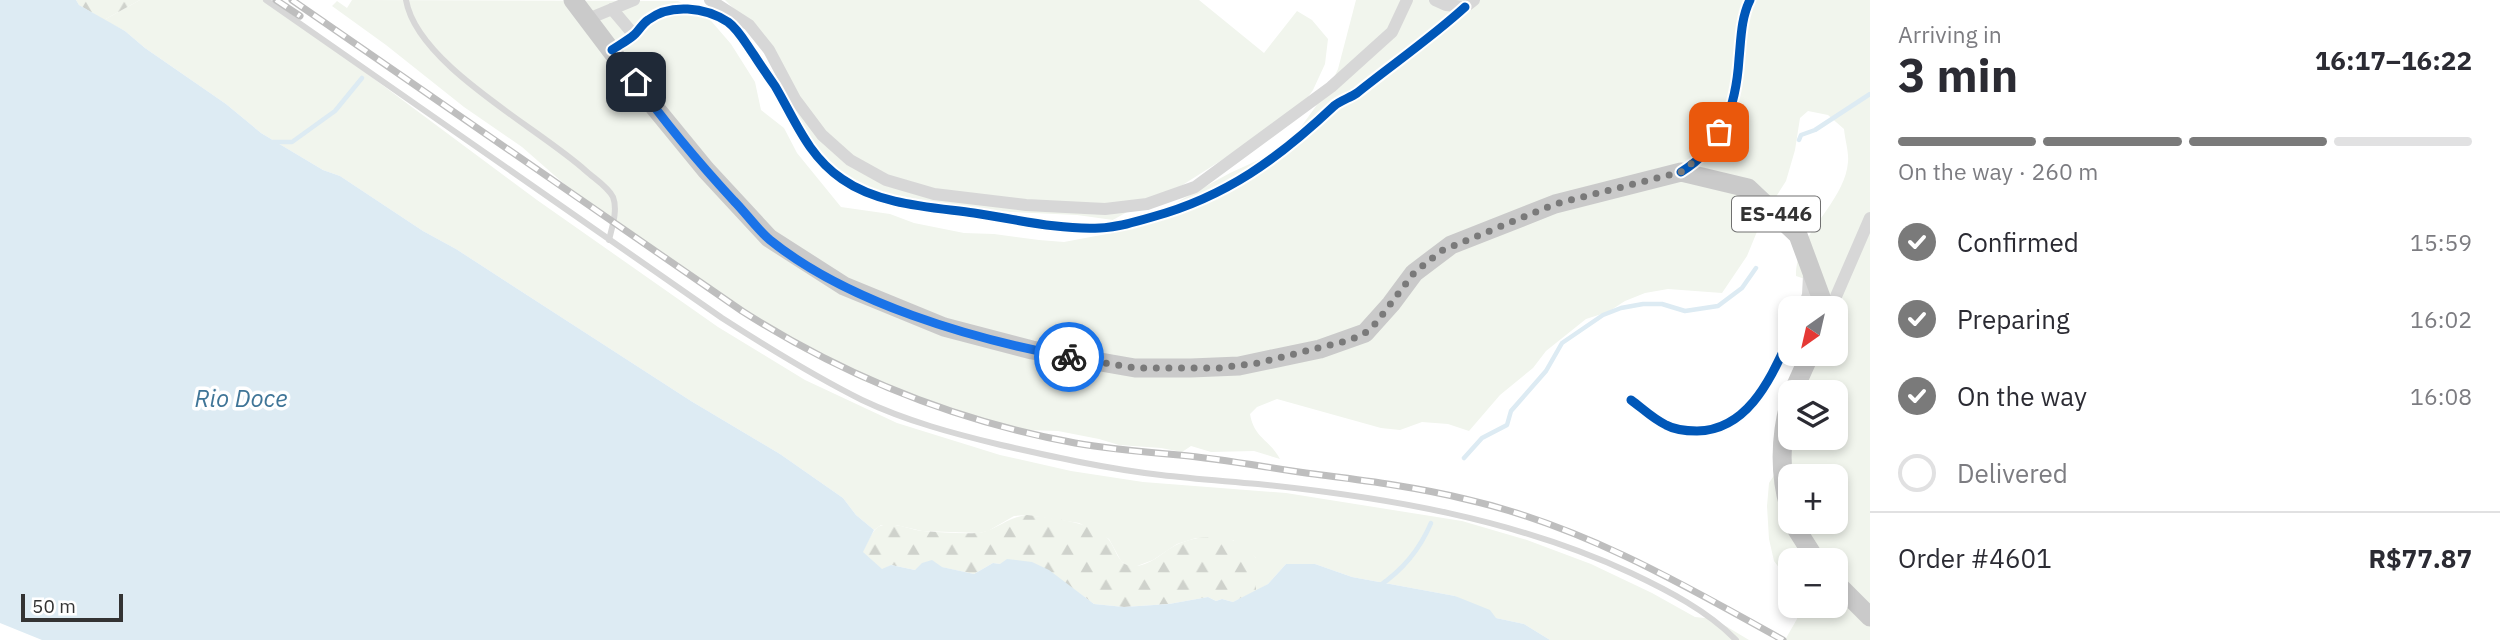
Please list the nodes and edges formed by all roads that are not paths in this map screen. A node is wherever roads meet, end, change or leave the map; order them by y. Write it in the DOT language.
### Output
graph roads {
  1 [pos="266,0"];
  2 [pos="406,0"];
  3 [pos="573,0"];
  4 [pos="634,0"];
  5 [pos="710,0"];
  6 [pos="1407,0"];
  7 [pos="1435,0"];
  8 [pos="1750,0"];
  9 [pos="1469,4"];
  10 [pos="612,9"];
  11 [pos="588,19"];
  12 [pos="634,35"];
  13 [pos="612,50"];
  14 [pos="1294,115"];
  15 [pos="1309,130"];
  16 [pos="1681,172"];
  17 [pos="1870,218"];
  18 [pos="609,240"];
  19 [pos="1810,267"];
  20 [pos="1808,296"];
  21 [pos="1821,296"];
  22 [pos="1836,296"];
  23 [pos="1778,361"];
  24 [pos="1631,400"];
  25 [pos="1848,595"];
  26 [pos="1870,617"];
  27 [pos="1736,640"];
  1 -- 18 [label="lane"];
  2 -- 18 [label="lane"];
  3 -- 11 [label="main road, ES-446"];
  4 -- 10 [label="street"];
  5 -- 14 [label="street"];
  6 -- 14 [label="street"];
  7 -- 9 [label="street"];
  8 -- 16 [label="street"];
  9 -- 15 [label="street"];
  10 -- 11 [label="street"];
  10 -- 12 [label="street"];
  11 -- 13 [label="main road, ES-446"];
  12 -- 13 [label="street"];
  12 -- 15 [label="street"];
  13 -- 16 [label="main road, ES-446"];
  14 -- 15 [label="street"];
  16 -- 19 [label="main road, ES-446"];
  17 -- 22 [label="street"];
  18 -- 27 [label="lane"];
  19 -- 20 [label="street"];
  19 -- 21 [label="main road, ES-446"];
  23 -- 24 [label="street"];
  25 -- 26 [label="main road"];
}
